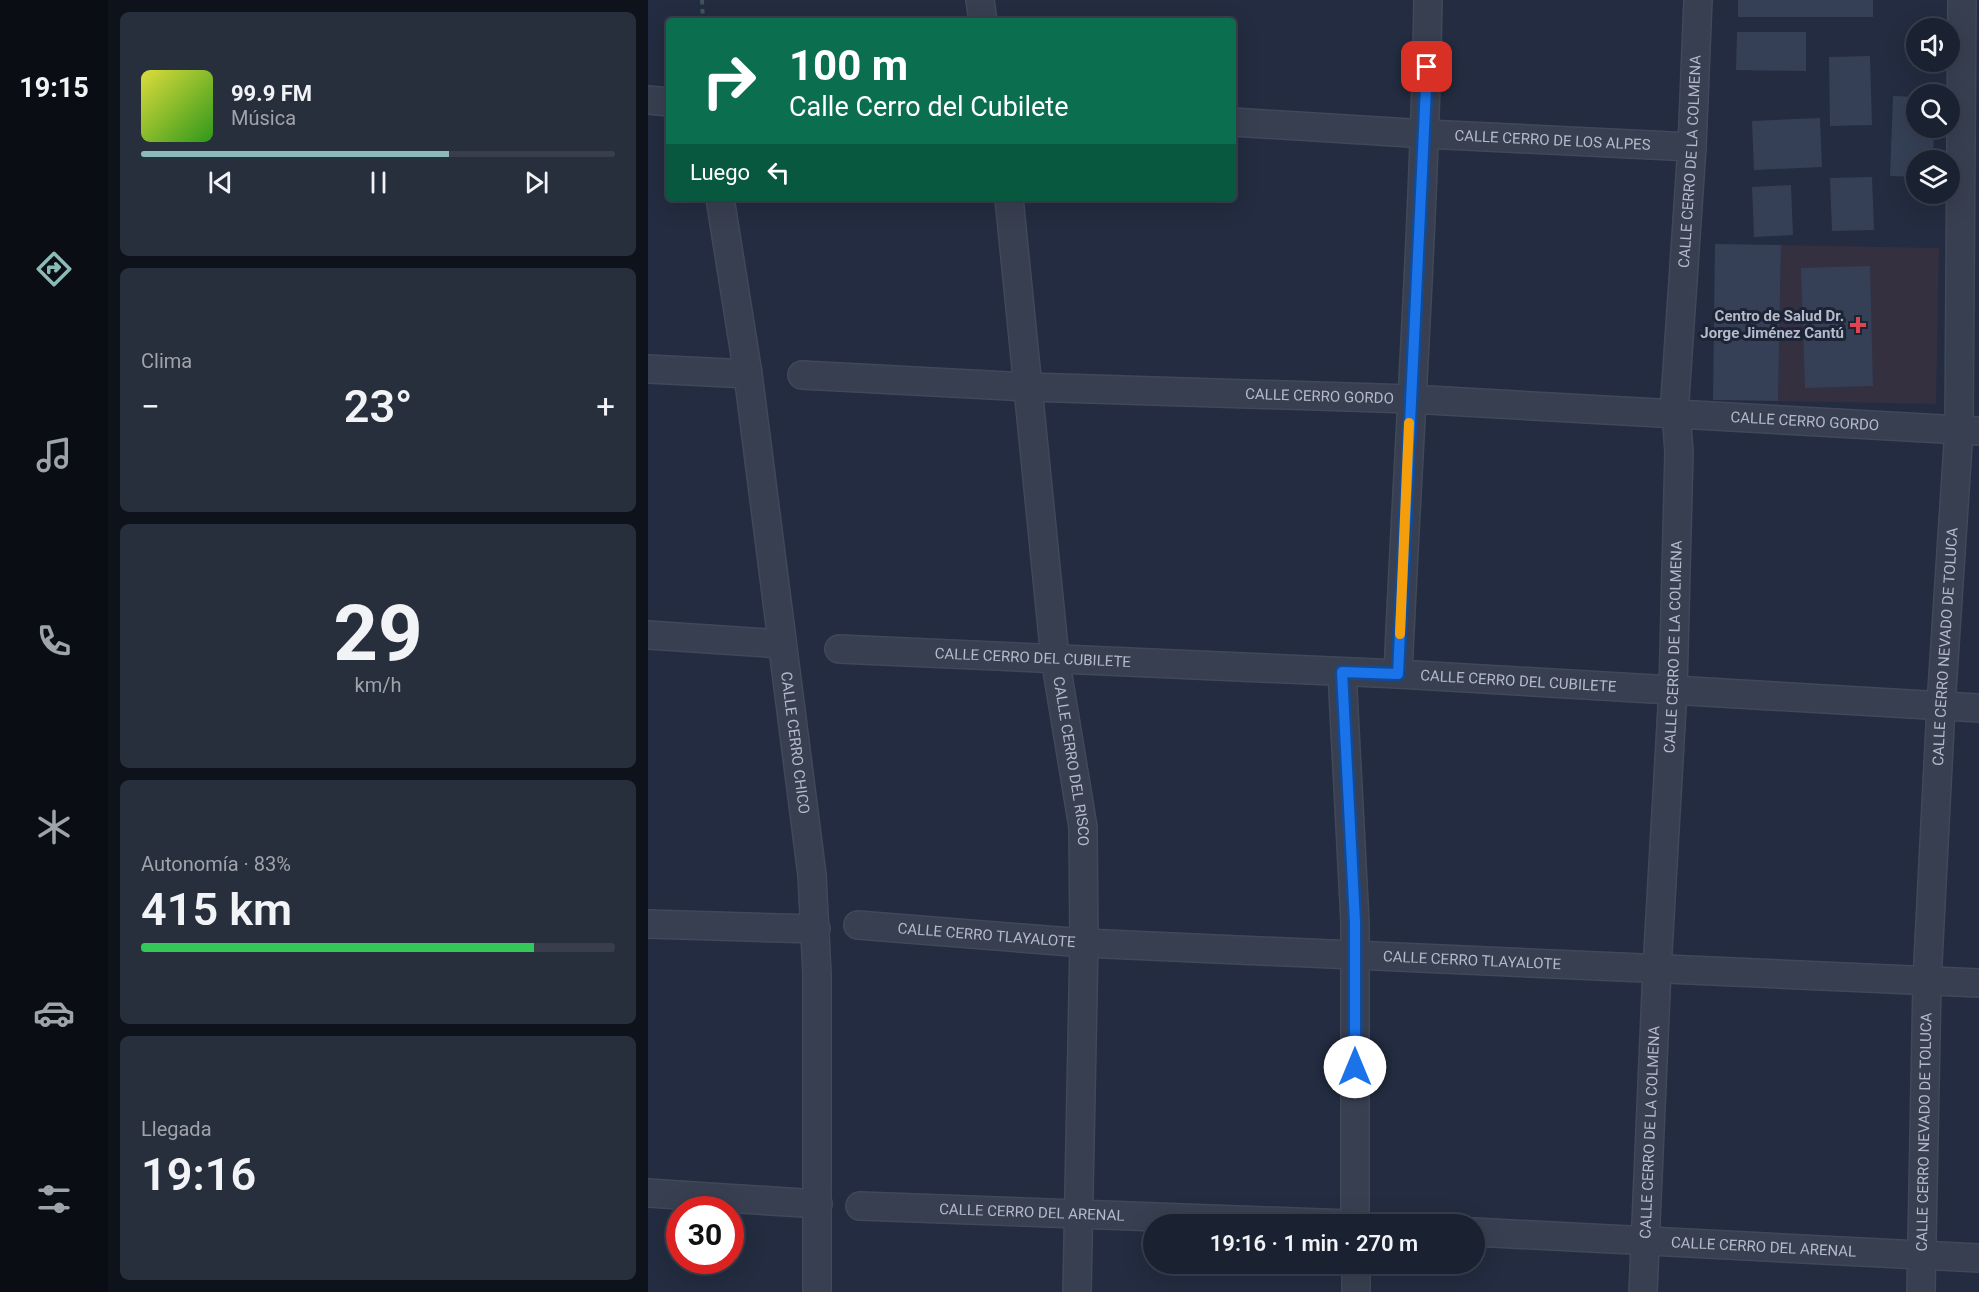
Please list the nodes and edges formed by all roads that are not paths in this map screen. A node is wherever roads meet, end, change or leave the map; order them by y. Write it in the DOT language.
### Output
graph roads {
  1 [pos="980,0"];
  2 [pos="1428,0"];
  3 [pos="1698,0"];
  4 [pos="1962,0"];
  5 [pos="983,18"];
  6 [pos="648,100"];
  7 [pos="666,102"];
  8 [pos="1236,122"];
  9 [pos="1426,134"];
  10 [pos="1692,147"];
  11 [pos="720,201"];
  12 [pos="1009,201"];
  13 [pos="648,369"];
  14 [pos="748,374"];
  15 [pos="802,375"];
  16 [pos="1028,387"];
  17 [pos="1410,399"];
  18 [pos="1677,416"];
  19 [pos="1969,430"];
  20 [pos="648,635"];
  21 [pos="782,644"];
  22 [pos="839,649"];
  23 [pos="1055,658"];
  24 [pos="1342,672"];
  25 [pos="1398,674"];
  26 [pos="1673,690"];
  27 [pos="1941,706"];
  28 [pos="1979,708"];
  29 [pos="648,924"];
  30 [pos="858,925"];
  31 [pos="816,929"];
  32 [pos="1084,943"];
  33 [pos="1355,955"];
  34 [pos="1657,969"];
  35 [pos="1927,981"];
  36 [pos="1979,983"];
  37 [pos="648,1193"];
  38 [pos="818,1204"];
  39 [pos="861,1206"];
  40 [pos="1077,1214"];
  41 [pos="1355,1214"];
  42 [pos="1143,1216"];
  43 [pos="1485,1233"];
  44 [pos="1645,1243"];
  45 [pos="1923,1256"];
  46 [pos="1979,1258"];
  47 [pos="1356,1274"];
  48 [pos="817,1292"];
  49 [pos="1077,1292"];
  50 [pos="1356,1292"];
  51 [pos="1643,1292"];
  52 [pos="1921,1292"];
  1 -- 5 [label="street"];
  2 -- 9 [label="street"];
  3 -- 10 [label="street, CALLE CERRO DE LA COLMENA"];
  4 -- 19 [label="street, CALLE CERRO NEVADO DE TOLUCA"];
  6 -- 7 [label="street"];
  8 -- 9 [label="street, CALLE CERRO DE LOS ALPES"];
  9 -- 10 [label="street, CALLE CERRO DE LOS ALPES"];
  9 -- 17 [label="street"];
  10 -- 18 [label="street, CALLE CERRO DE LA COLMENA"];
  11 -- 14 [label="street, CALLE CERRO CHICO"];
  12 -- 16 [label="street, CALLE CERRO DEL RISCO"];
  13 -- 14 [label="street"];
  14 -- 21 [label="street, CALLE CERRO CHICO"];
  15 -- 16 [label="street, CALLE CERRO GORDO"];
  16 -- 17 [label="street, CALLE CERRO GORDO"];
  16 -- 23 [label="street, CALLE CERRO DEL RISCO"];
  17 -- 18 [label="street, CALLE CERRO GORDO"];
  17 -- 25 [label="street"];
  18 -- 19 [label="street, CALLE CERRO GORDO"];
  18 -- 26 [label="street, CALLE CERRO DE LA COLMENA"];
  19 -- 27 [label="street, CALLE CERRO NEVADO DE TOLUCA"];
  20 -- 21 [label="street"];
  21 -- 31 [label="street, CALLE CERRO CHICO"];
  22 -- 23 [label="street, CALLE CERRO DEL CUBILETE"];
  23 -- 24 [label="street, CALLE CERRO DEL CUBILETE"];
  23 -- 32 [label="street, CALLE CERRO DEL RISCO"];
  24 -- 25 [label="street, CALLE CERRO DEL CUBILETE"];
  24 -- 33 [label="street"];
  25 -- 26 [label="street, CALLE CERRO DEL CUBILETE"];
  26 -- 27 [label="street, CALLE CERRO DEL CUBILETE"];
  26 -- 34 [label="street, CALLE CERRO DE LA COLMENA"];
  27 -- 28 [label="street, CALLE CERRO DEL CUBILETE"];
  27 -- 35 [label="street, CALLE CERRO NEVADO DE TOLUCA"];
  29 -- 31 [label="street"];
  30 -- 32 [label="street, CALLE CERRO TLAYALOTE"];
  31 -- 38 [label="street, CALLE CERRO CHICO"];
  32 -- 33 [label="street, CALLE CERRO TLAYALOTE"];
  32 -- 40 [label="street, CALLE CERRO DEL RISCO"];
  33 -- 34 [label="street, CALLE CERRO TLAYALOTE"];
  33 -- 41 [label="street"];
  34 -- 35 [label="street, CALLE CERRO TLAYALOTE"];
  34 -- 44 [label="street, CALLE CERRO DE LA COLMENA"];
  35 -- 36 [label="street, CALLE CERRO TLAYALOTE"];
  35 -- 45 [label="street, CALLE CERRO NEVADO DE TOLUCA"];
  37 -- 38 [label="street"];
  38 -- 48 [label="street, CALLE CERRO CHICO"];
  39 -- 40 [label="street, CALLE CERRO DEL ARENAL"];
  40 -- 42 [label="street, CALLE CERRO DEL ARENAL"];
  40 -- 49 [label="street, CALLE CERRO DEL RISCO"];
  43 -- 44 [label="street, CALLE CERRO DEL ARENAL"];
  44 -- 45 [label="street, CALLE CERRO DEL ARENAL"];
  44 -- 51 [label="street, CALLE CERRO DE LA COLMENA"];
  45 -- 46 [label="street, CALLE CERRO DEL ARENAL"];
  45 -- 52 [label="street, CALLE CERRO NEVADO DE TOLUCA"];
  47 -- 50 [label="street"];
}
